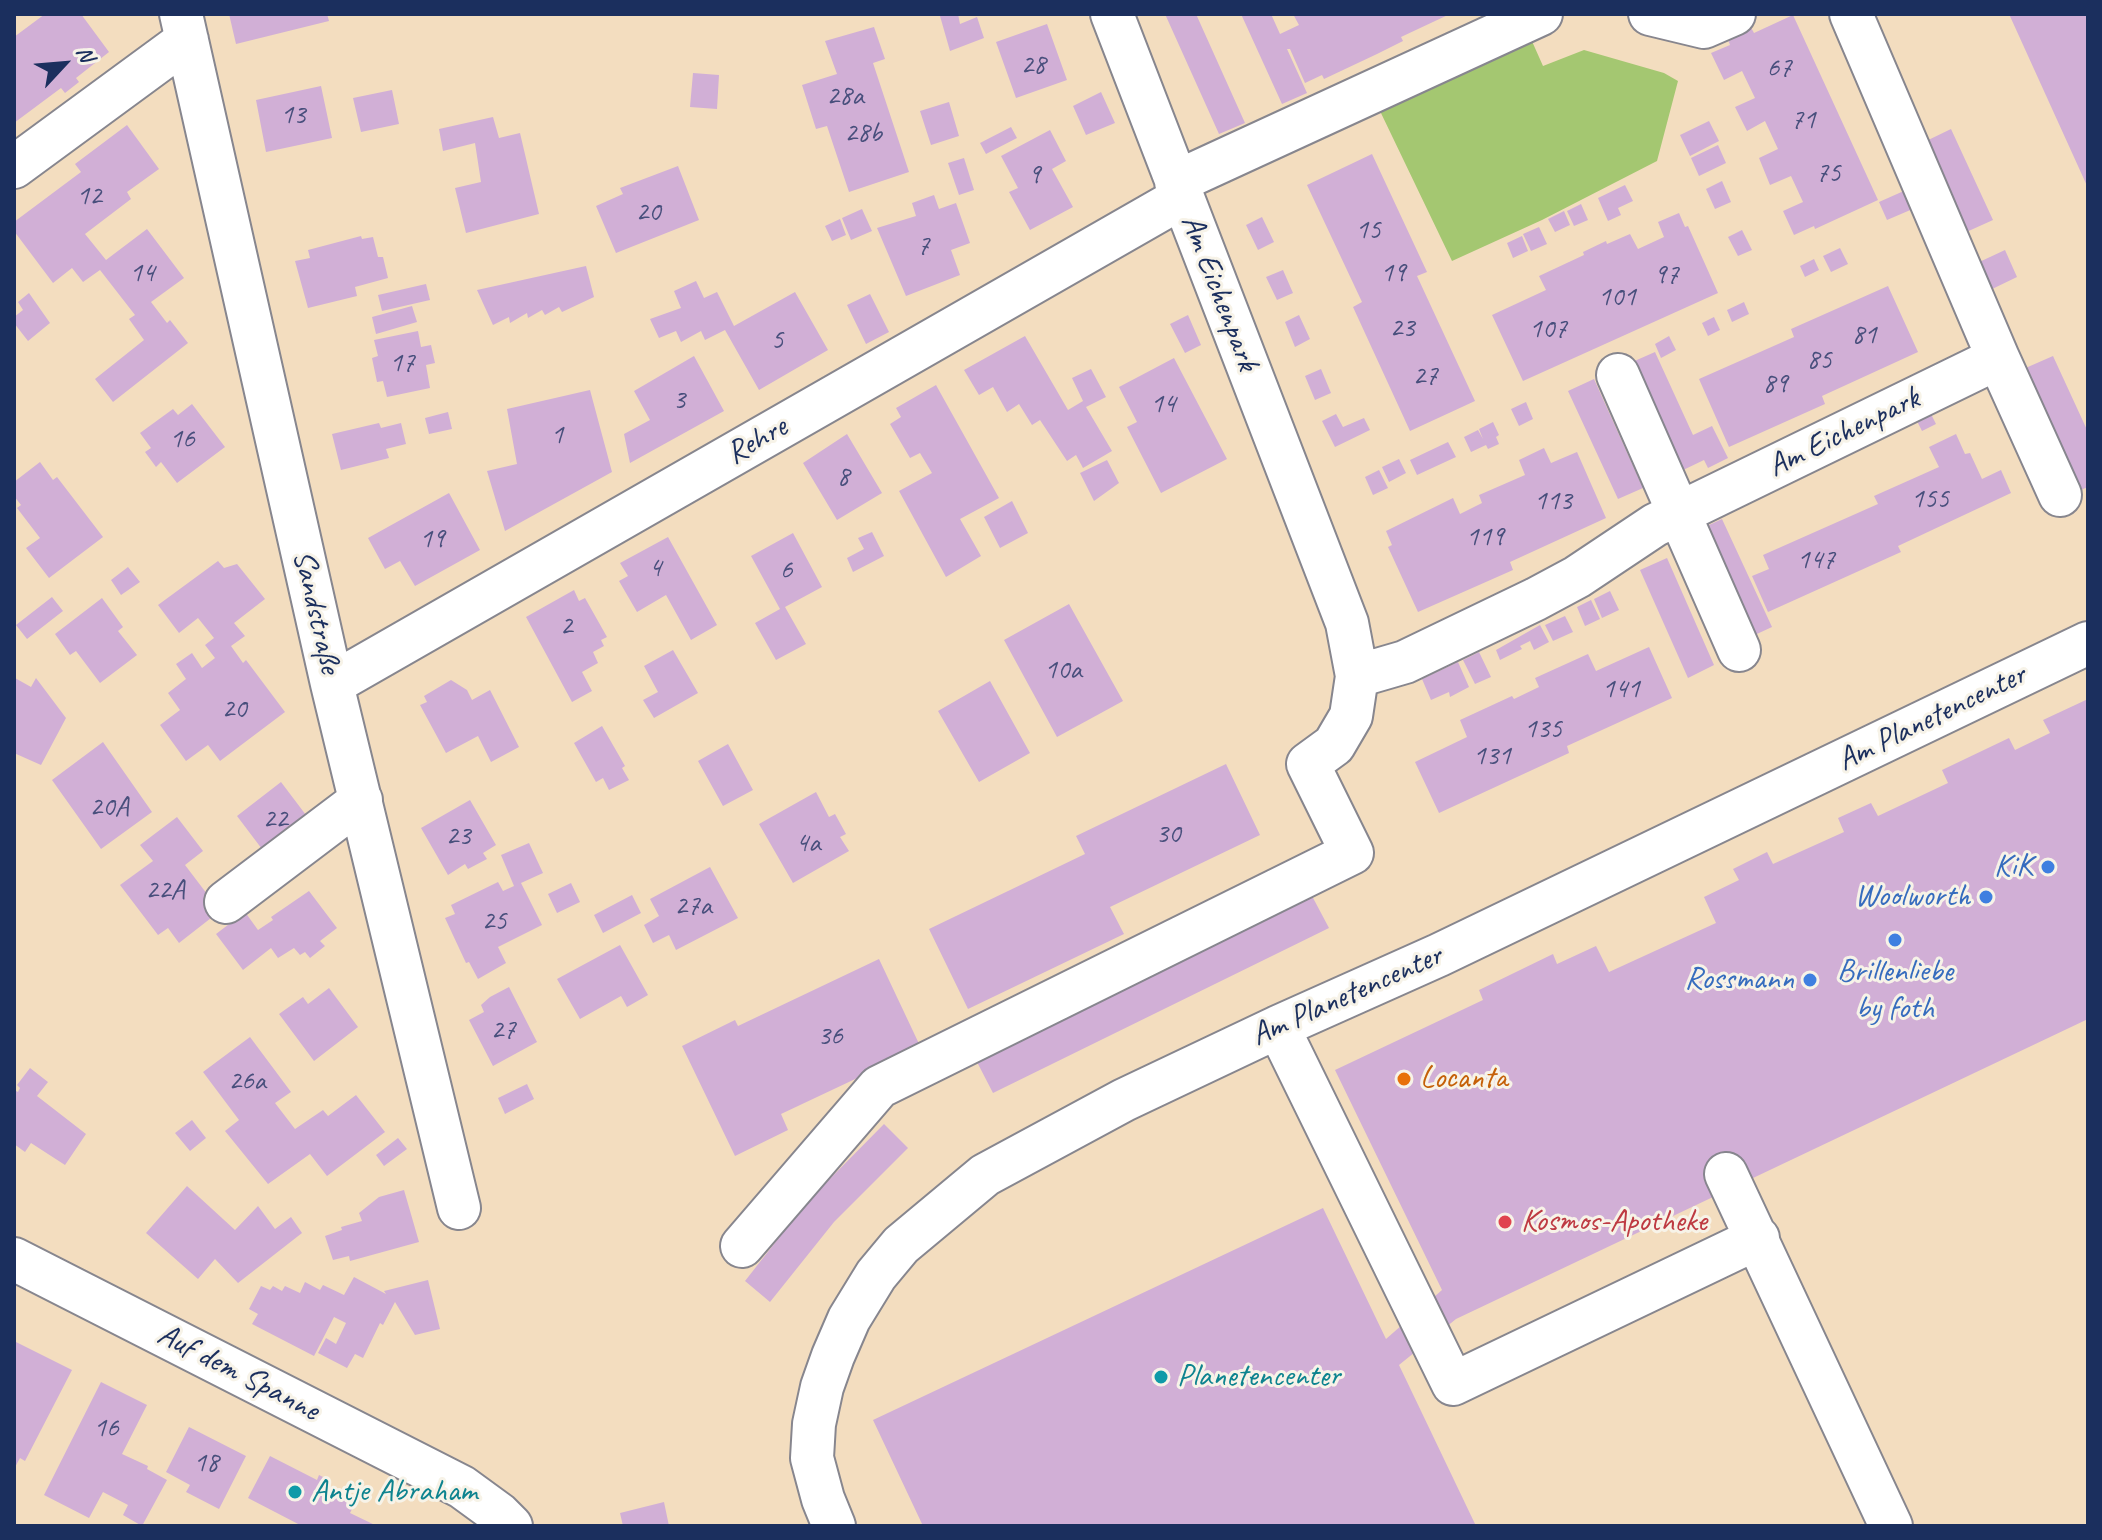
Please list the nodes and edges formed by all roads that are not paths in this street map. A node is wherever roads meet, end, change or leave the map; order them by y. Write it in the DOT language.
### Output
graph roads {
  1 [pos="1112,14"];
  2 [pos="1541,14"];
  3 [pos="1650,14"];
  4 [pos="1734,14"];
  5 [pos="1851,14"];
  6 [pos="184,27"];
  7 [pos="14,167"];
  8 [pos="1179,190"];
  9 [pos="1998,358"];
  10 [pos="1618,375"];
  11 [pos="2060,495"];
  12 [pos="1679,514"];
  13 [pos="2088,643"];
  14 [pos="1739,650"];
  15 [pos="1357,676"];
  16 [pos="332,684"];
  17 [pos="361,800"];
  18 [pos="226,902"];
  19 [pos="1278,1027"];
  20 [pos="1726,1174"];
  21 [pos="459,1208"];
  22 [pos="1758,1238"];
  23 [pos="742,1246"];
  24 [pos="14,1259"];
  25 [pos="511,1526"];
  26 [pos="834,1526"];
  27 [pos="1891,1526"];
  1 -- 8 [label="street, Am Eichenpark"];
  2 -- 8 [label="street, Am Eichenpark"];
  3 -- 4 [label="street"];
  5 -- 9 [label="street"];
  6 -- 7 [label="street"];
  6 -- 16 [label="street, Sandstraße"];
  8 -- 15 [label="street, Am Eichenpark"];
  8 -- 16 [label="street, Rehre"];
  9 -- 11 [label="street"];
  9 -- 12 [label="street, Am Eichenpark"];
  10 -- 12 [label="street"];
  12 -- 14 [label="street"];
  12 -- 15 [label="street, Am Eichenpark"];
  13 -- 19 [label="street, Am Planetencenter"];
  15 -- 23 [label="street, Am Eichenpark"];
  16 -- 17 [label="street, Sandstraße"];
  17 -- 18 [label="street"];
  17 -- 21 [label="street, Sandstraße"];
  19 -- 22 [label="street"];
  19 -- 26 [label="street, Am Planetencenter"];
  20 -- 22 [label="street"];
  22 -- 27 [label="street"];
  24 -- 25 [label="street, Auf dem Spanne"];
}
